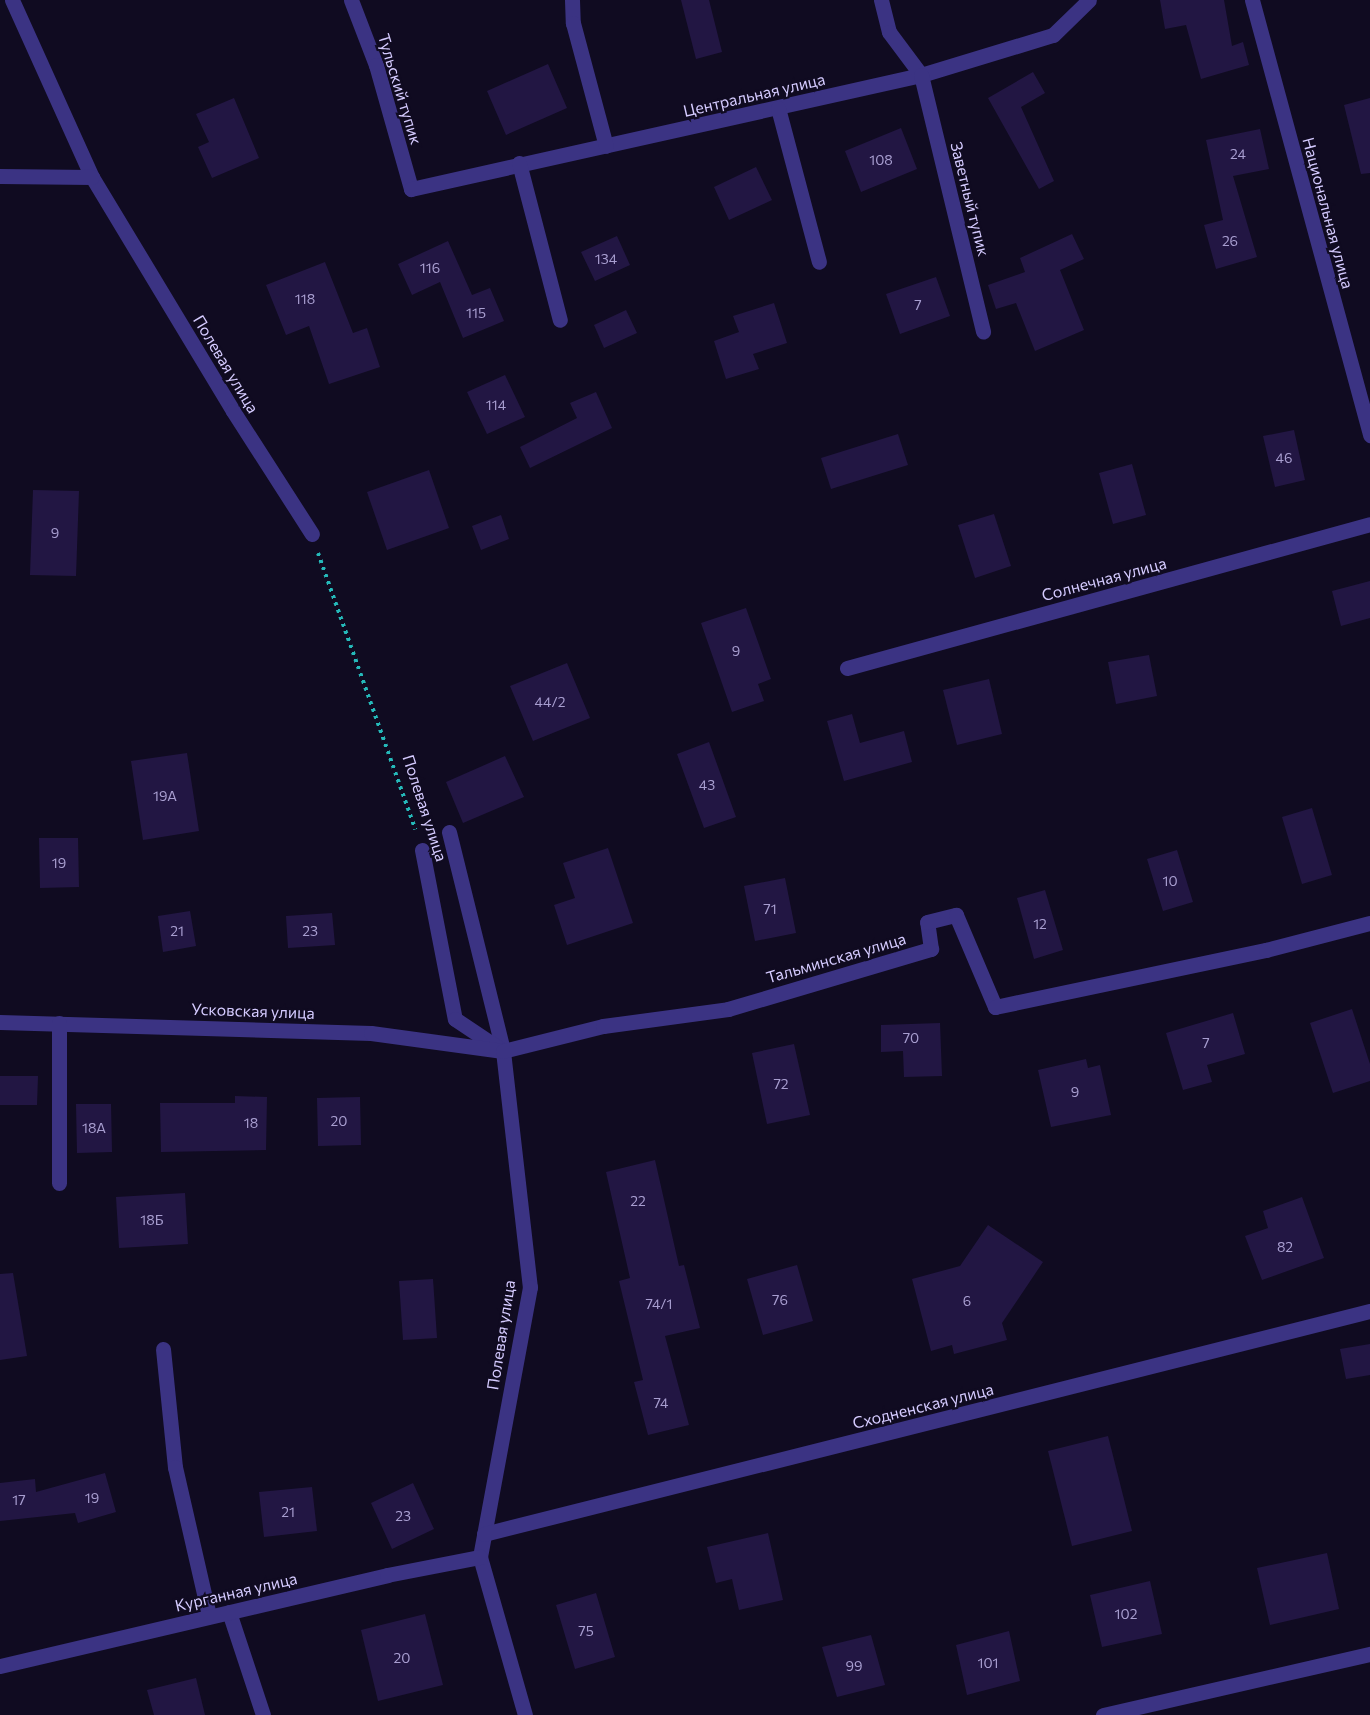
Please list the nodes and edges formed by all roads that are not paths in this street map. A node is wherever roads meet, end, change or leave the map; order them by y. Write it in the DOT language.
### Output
graph roads {
  1 [pos="12,0"];
  2 [pos="351,0"];
  3 [pos="572,0"];
  4 [pos="881,0"];
  5 [pos="1089,0"];
  6 [pos="1252,0"];
  7 [pos="921,75"];
  8 [pos="778,108"];
  9 [pos="606,147"];
  10 [pos="519,163"];
  11 [pos="0,176"];
  12 [pos="92,177"];
  13 [pos="411,189"];
  14 [pos="819,262"];
  15 [pos="560,320"];
  16 [pos="983,332"];
  17 [pos="1370,435"];
  18 [pos="1370,524"];
  19 [pos="312,534"];
  20 [pos="847,668"];
  21 [pos="449,832"];
  22 [pos="422,850"];
  23 [pos="1370,923"];
  24 [pos="0,1022"];
  25 [pos="59,1023"];
  26 [pos="504,1051"];
  27 [pos="59,1183"];
  28 [pos="1370,1311"];
  29 [pos="163,1349"];
  30 [pos="484,1534"];
  31 [pos="480,1557"];
  32 [pos="229,1612"];
  33 [pos="208,1616"];
  34 [pos="1370,1654"];
  35 [pos="0,1666"];
  36 [pos="263,1715"];
  37 [pos="525,1715"];
  38 [pos="1103,1715"];
  1 -- 12 [label="street, Полевая улица"];
  2 -- 13 [label="street, Тульский тупик"];
  3 -- 9 [label="street"];
  4 -- 7 [label="street"];
  5 -- 7 [label="street, Центральная улица"];
  6 -- 17 [label="street, Национальная улица"];
  7 -- 8 [label="street, Центральная улица"];
  7 -- 16 [label="street, Заветный тупик"];
  8 -- 9 [label="street, Центральная улица"];
  8 -- 14 [label="street"];
  9 -- 10 [label="street, Центральная улица"];
  10 -- 13 [label="street, Центральная улица"];
  10 -- 15 [label="street"];
  11 -- 12 [label="street"];
  12 -- 19 [label="street, Полевая улица"];
  18 -- 20 [label="street, Солнечная улица"];
  21 -- 26 [label="street"];
  22 -- 26 [label="street, Полевая улица"];
  23 -- 26 [label="street, Тальминская улица"];
  24 -- 25 [label="street, Усковская улица"];
  25 -- 26 [label="street, Усковская улица"];
  25 -- 27 [label="street"];
  26 -- 30 [label="street, Полевая улица"];
  28 -- 30 [label="street, Сходненская улица"];
  29 -- 33 [label="street"];
  30 -- 31 [label="street, Полевая улица"];
  31 -- 32 [label="street, Курганная улица"];
  31 -- 37 [label="street, Полевая улица"];
  32 -- 33 [label="street, Курганная улица"];
  32 -- 36 [label="street"];
  33 -- 35 [label="street, Курганная улица"];
  34 -- 38 [label="street"];
}
